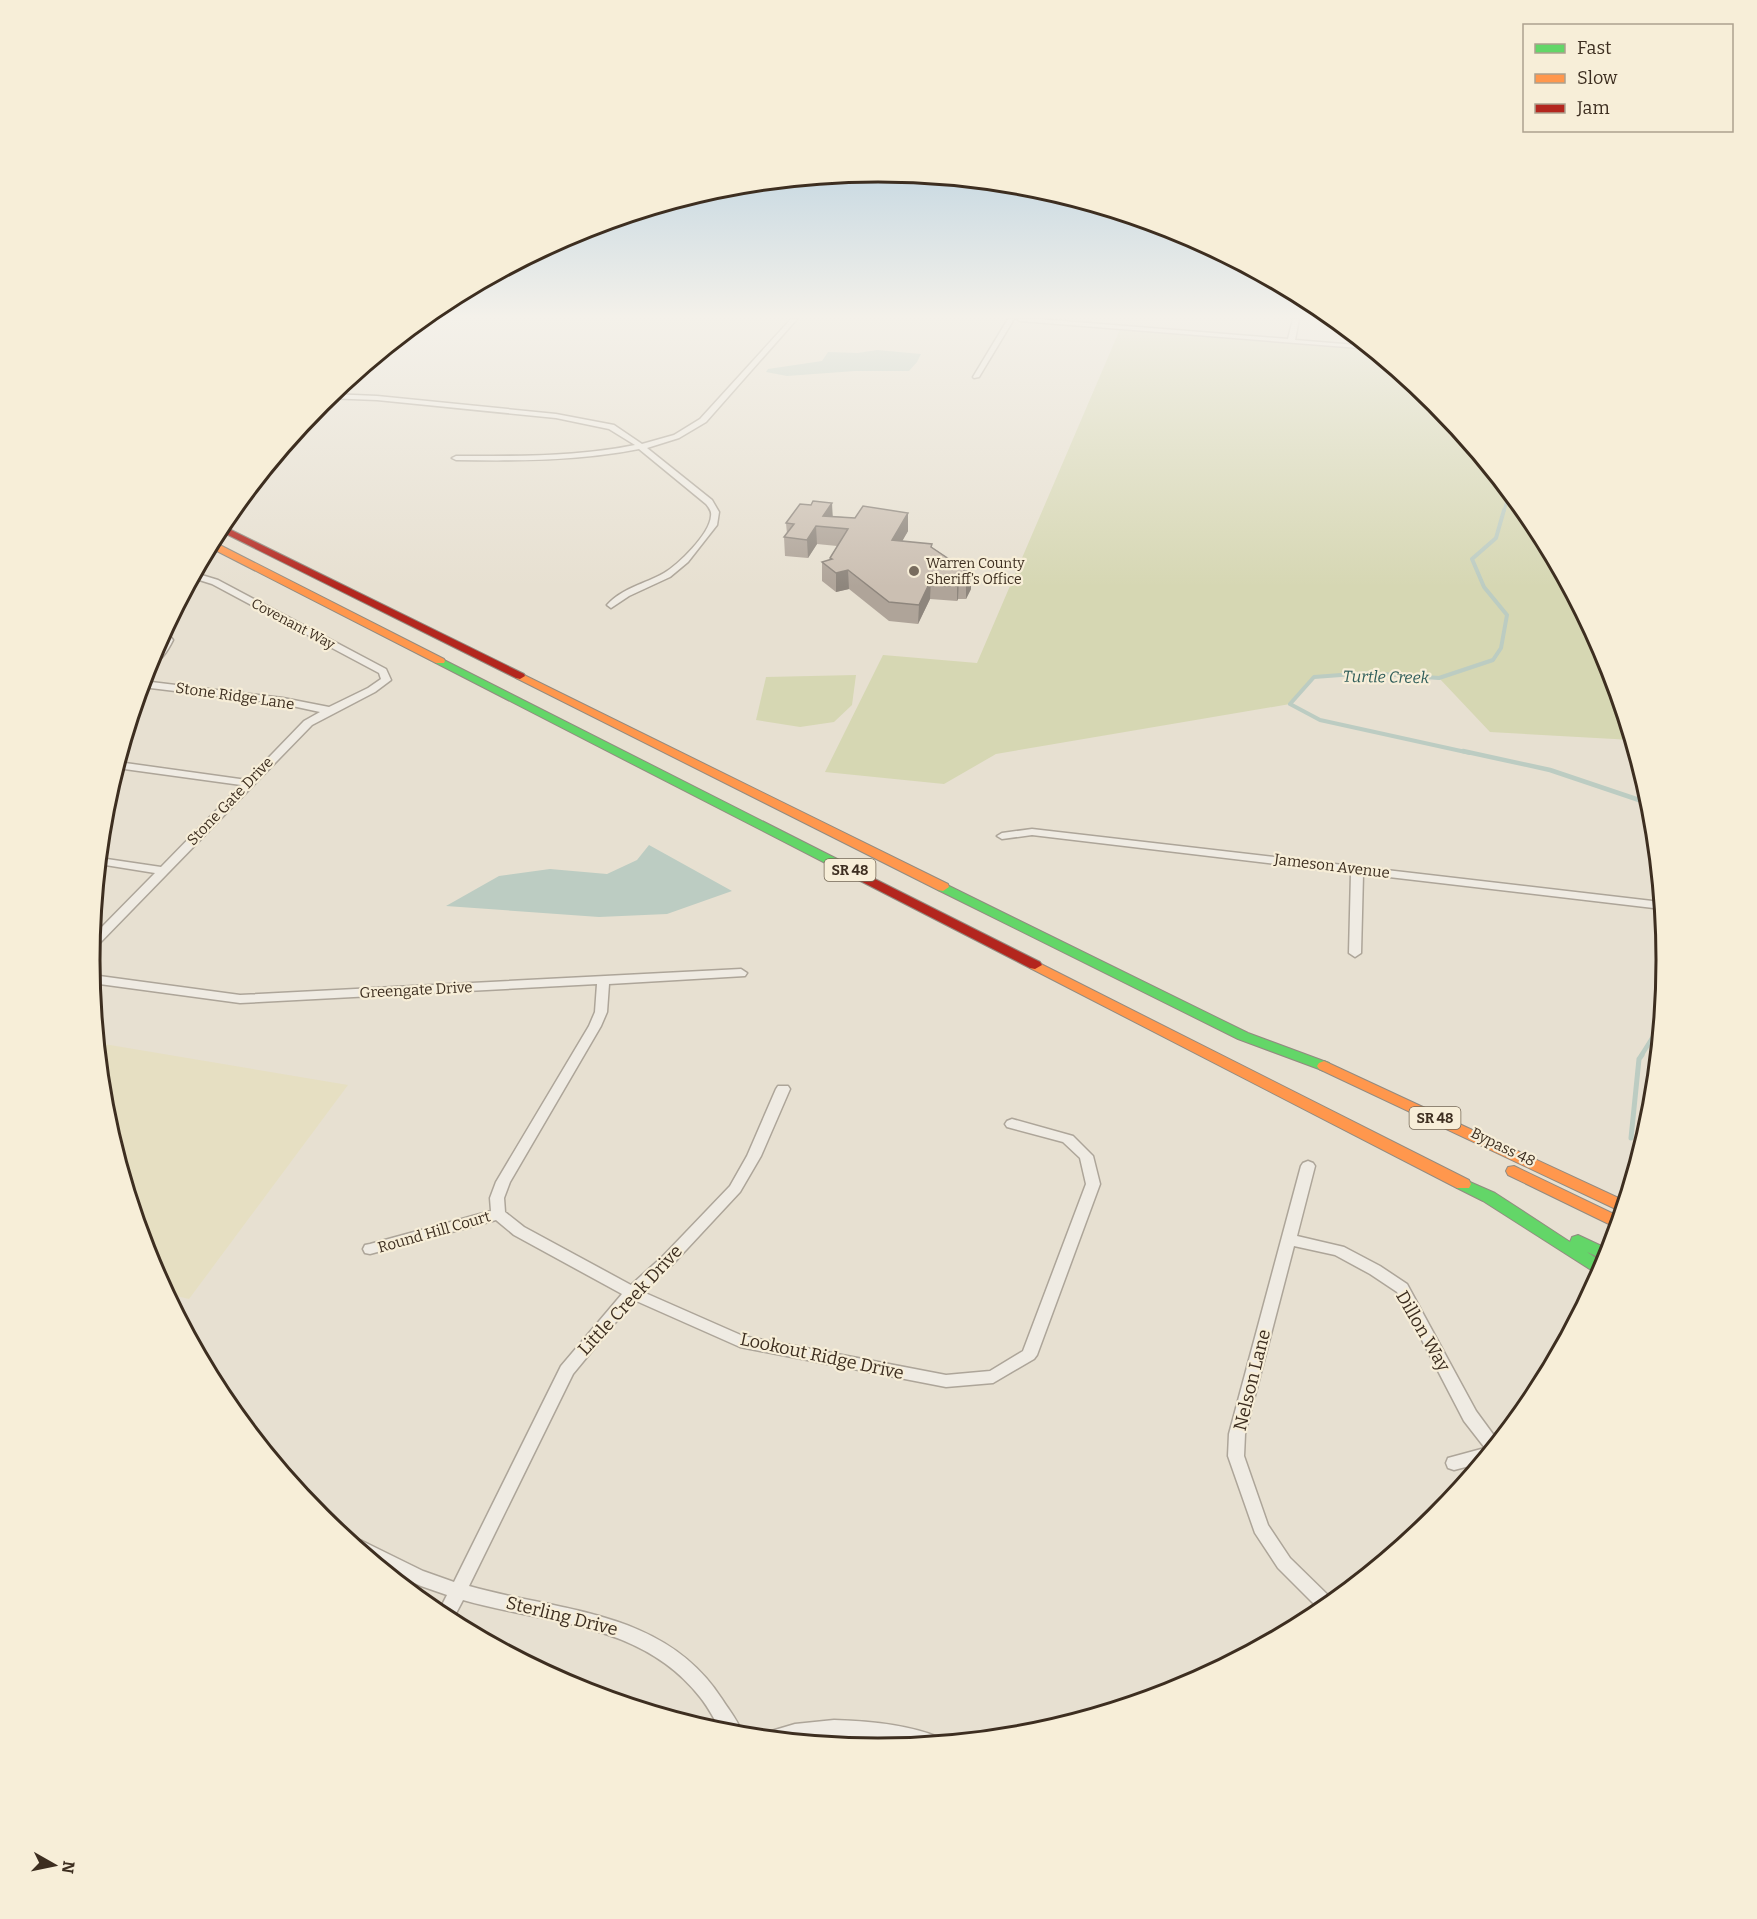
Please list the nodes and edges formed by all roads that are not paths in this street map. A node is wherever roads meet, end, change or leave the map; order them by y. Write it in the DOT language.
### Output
graph roads {
  1 [pos="474,409"];
  2 [pos="712,409"];
  3 [pos="641,446"];
  4 [pos="456,458"];
  5 [pos="229,532"];
  6 [pos="219,548"];
  7 [pos="201,577"];
  8 [pos="610,605"];
  9 [pos="386,680"];
  10 [pos="151,685"];
  11 [pos="327,710"];
  12 [pos="125,766"];
  13 [pos="248,783"];
  14 [pos="1002,836"];
  15 [pos="107,862"];
  16 [pos="1358,869"];
  17 [pos="162,871"];
  18 [pos="1655,905"];
  19 [pos="101,935"];
  20 [pos="1355,953"];
  21 [pos="741,973"];
  22 [pos="101,980"];
  23 [pos="603,980"];
  24 [pos="1243,1036"];
  25 [pos="783,1089"];
  26 [pos="1012,1124"];
  27 [pos="1308,1166"];
  28 [pos="1489,1197"];
  29 [pos="1617,1204"];
  30 [pos="498,1214"];
  31 [pos="1611,1220"];
  32 [pos="1289,1240"];
  33 [pos="370,1250"];
  34 [pos="1599,1251"];
  35 [pos="1594,1265"];
  36 [pos="632,1293"];
  37 [pos="1489,1441"];
  38 [pos="1475,1457"];
  39 [pos="1454,1463"];
  40 [pos="387,1562"];
  41 [pos="458,1591"];
  42 [pos="1321,1599"];
  43 [pos="450,1608"];
  44 [pos="729,1723"];
  45 [pos="795,1733"];
  46 [pos="902,1737"];
  1 -- 3 [label="street"];
  2 -- 3 [label="street"];
  3 -- 4 [label="street"];
  3 -- 8 [label="street"];
  5 -- 24 [label="highway, SR 48"];
  6 -- 28 [label="highway, SR 48"];
  7 -- 9 [label="street, Covenant Way"];
  9 -- 11 [label="street, Stone Gate Drive"];
  10 -- 11 [label="street, Stone Ridge Lane"];
  11 -- 13 [label="street, Stone Gate Drive"];
  12 -- 13 [label="street"];
  13 -- 17 [label="street, Stone Gate Drive"];
  14 -- 16 [label="street, Jameson Avenue"];
  15 -- 17 [label="street"];
  16 -- 18 [label="street, Jameson Avenue"];
  16 -- 20 [label="street"];
  17 -- 19 [label="street, Stone Gate Drive"];
  21 -- 23 [label="street, Greengate Drive"];
  22 -- 23 [label="street, Greengate Drive"];
  23 -- 30 [label="street"];
  24 -- 29 [label="highway, SR 48"];
  24 -- 31 [label="highway, Bypass 48"];
  25 -- 36 [label="street, Little Creek Drive"];
  26 -- 36 [label="street, Lookout Ridge Drive"];
  27 -- 32 [label="street, Nelson Lane"];
  28 -- 34 [label="highway"];
  28 -- 35 [label="highway, SR 48"];
  30 -- 33 [label="street, Round Hill Court"];
  30 -- 36 [label="street, Lookout Ridge Drive"];
  32 -- 37 [label="street, Dillon Way"];
  32 -- 42 [label="street, Nelson Lane"];
  36 -- 41 [label="street, Little Creek Drive"];
  38 -- 39 [label="street"];
  40 -- 41 [label="street, Sterling Drive"];
  41 -- 43 [label="street, Little Creek Drive"];
  41 -- 44 [label="street, Sterling Drive"];
  45 -- 46 [label="street"];
}
